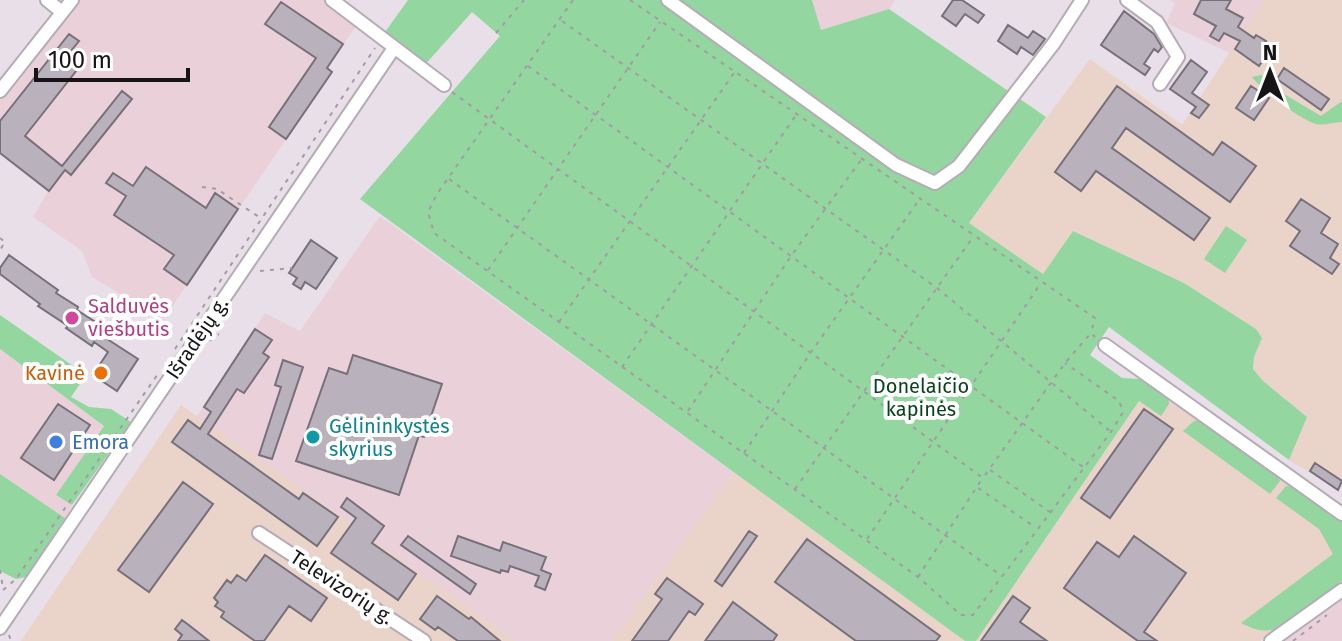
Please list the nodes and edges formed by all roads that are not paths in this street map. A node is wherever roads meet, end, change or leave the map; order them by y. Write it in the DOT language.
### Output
graph roads {
  1 [pos="47,0"];
  2 [pos="72,0"];
  3 [pos="332,0"];
  4 [pos="668,0"];
  5 [pos="1082,0"];
  6 [pos="1127,0"];
  7 [pos="62,12"];
  8 [pos="394,48"];
  9 [pos="1160,84"];
  10 [pos="444,85"];
  11 [pos="0,91"];
  12 [pos="1105,345"];
  13 [pos="1342,514"];
  14 [pos="259,533"];
  15 [pos="1342,590"];
  16 [pos="0,628"];
  17 [pos="424,641"];
  18 [pos="1271,641"];
  1 -- 7 [label="street"];
  2 -- 7 [label="street"];
  3 -- 8 [label="street"];
  4 -- 5 [label="street"];
  6 -- 9 [label="street"];
  7 -- 11 [label="street"];
  8 -- 10 [label="street"];
  8 -- 16 [label="street, Išradėjų g."];
  12 -- 13 [label="street"];
  14 -- 17 [label="street, Televizorių g."];
  15 -- 18 [label="street"];
}
